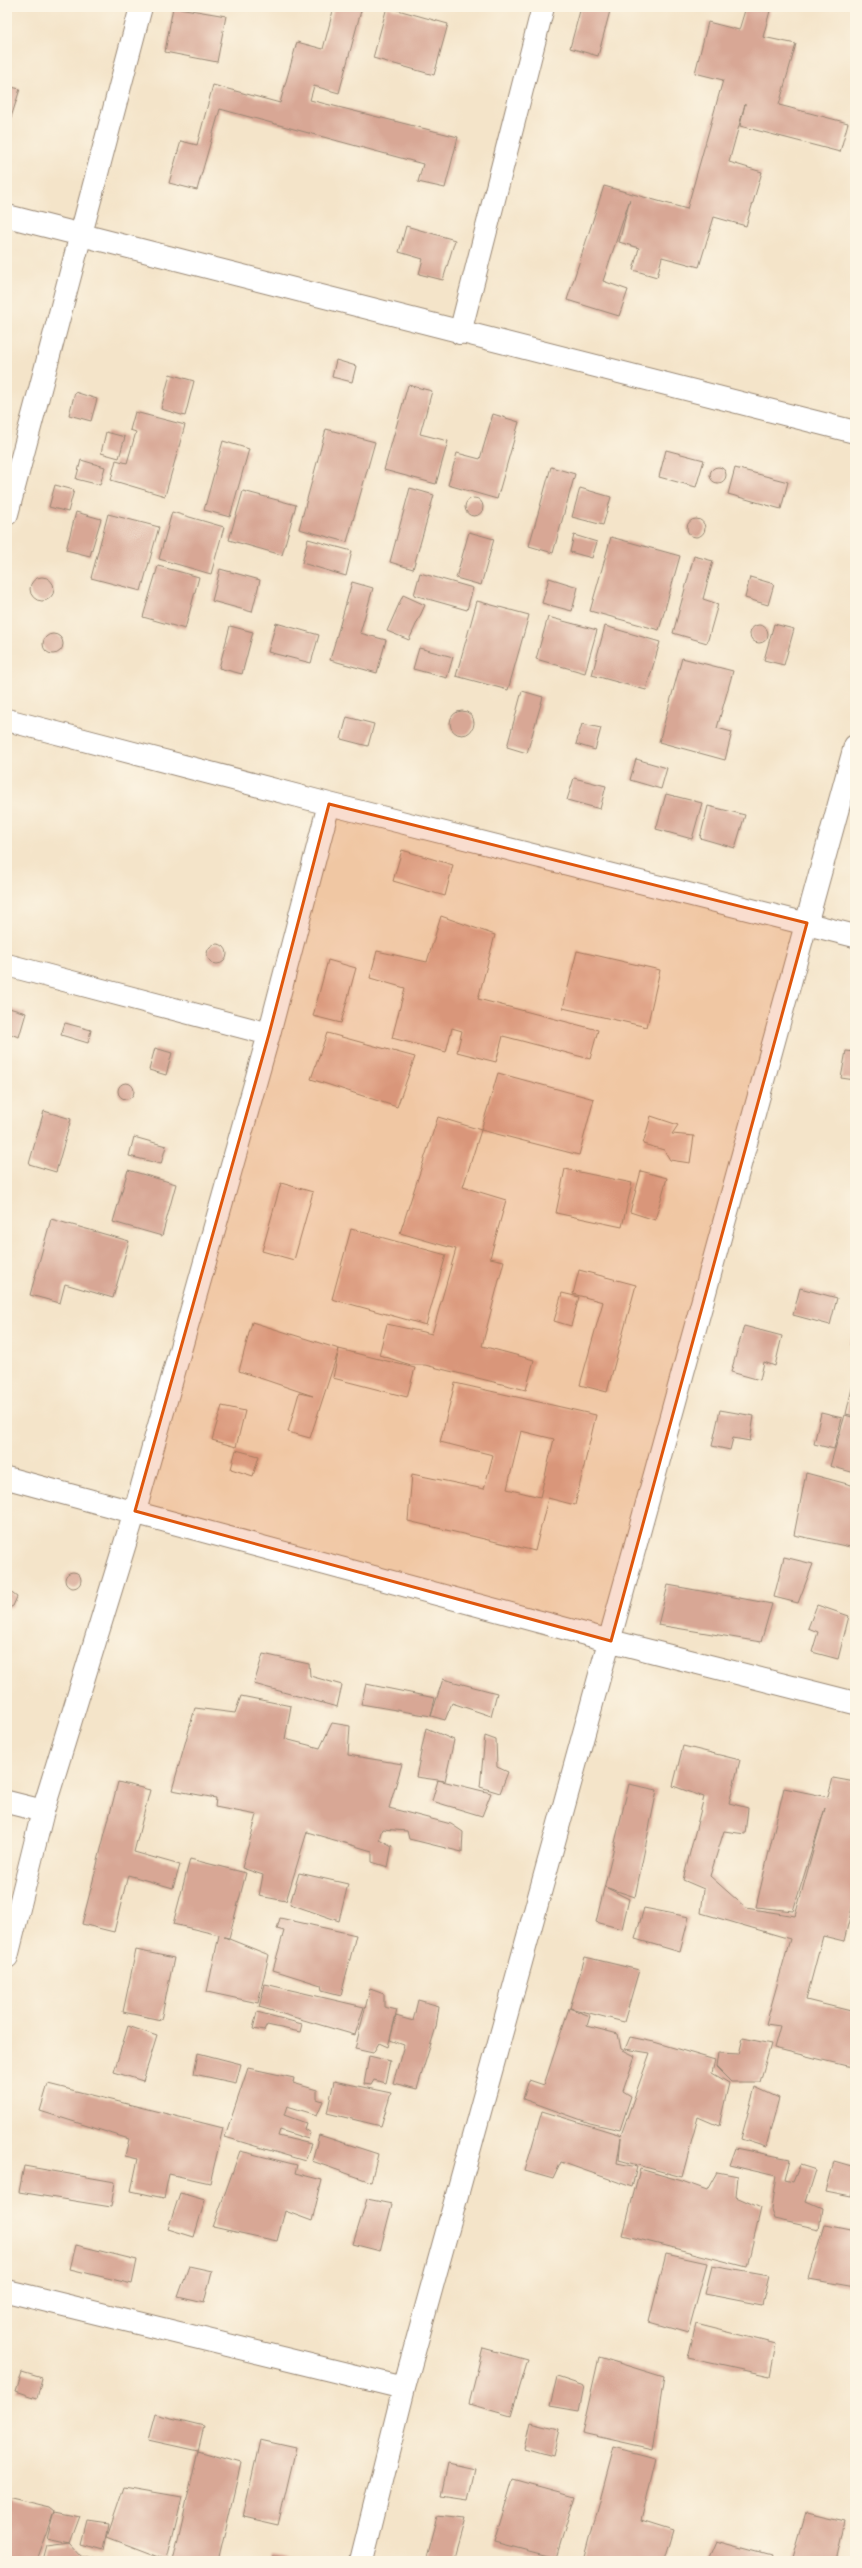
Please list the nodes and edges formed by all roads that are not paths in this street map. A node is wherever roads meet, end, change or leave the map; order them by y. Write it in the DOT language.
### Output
graph roads {
  1 [pos="141,7"];
  2 [pos="543,7"];
  3 [pos="7,216"];
  4 [pos="81,235"];
  5 [pos="460,332"];
  6 [pos="855,432"];
  7 [pos="7,514"];
  8 [pos="7,720"];
  9 [pos="855,746"];
  10 [pos="329,804"];
  11 [pos="807,923"];
  12 [pos="855,936"];
  13 [pos="7,965"];
  14 [pos="269,1034"];
  15 [pos="7,1478"];
  16 [pos="136,1511"];
  17 [pos="610,1641"];
  18 [pos="855,1703"];
  19 [pos="7,1802"];
  20 [pos="43,1811"];
  21 [pos="7,1957"];
  22 [pos="7,2291"];
  23 [pos="404,2388"];
  24 [pos="361,2561"];
  1 -- 4 [label="street"];
  2 -- 5 [label="street"];
  3 -- 4 [label="street"];
  4 -- 5 [label="street"];
  4 -- 7 [label="street"];
  5 -- 6 [label="street"];
  8 -- 10 [label="street"];
  9 -- 11 [label="street"];
  10 -- 11 [label="street"];
  10 -- 14 [label="street"];
  11 -- 12 [label="street"];
  11 -- 17 [label="street"];
  13 -- 14 [label="street"];
  14 -- 16 [label="street"];
  15 -- 16 [label="street"];
  16 -- 17 [label="street"];
  16 -- 20 [label="street"];
  17 -- 18 [label="street"];
  17 -- 23 [label="street"];
  19 -- 20 [label="street"];
  20 -- 21 [label="street"];
  22 -- 23 [label="street"];
  23 -- 24 [label="street"];
}
